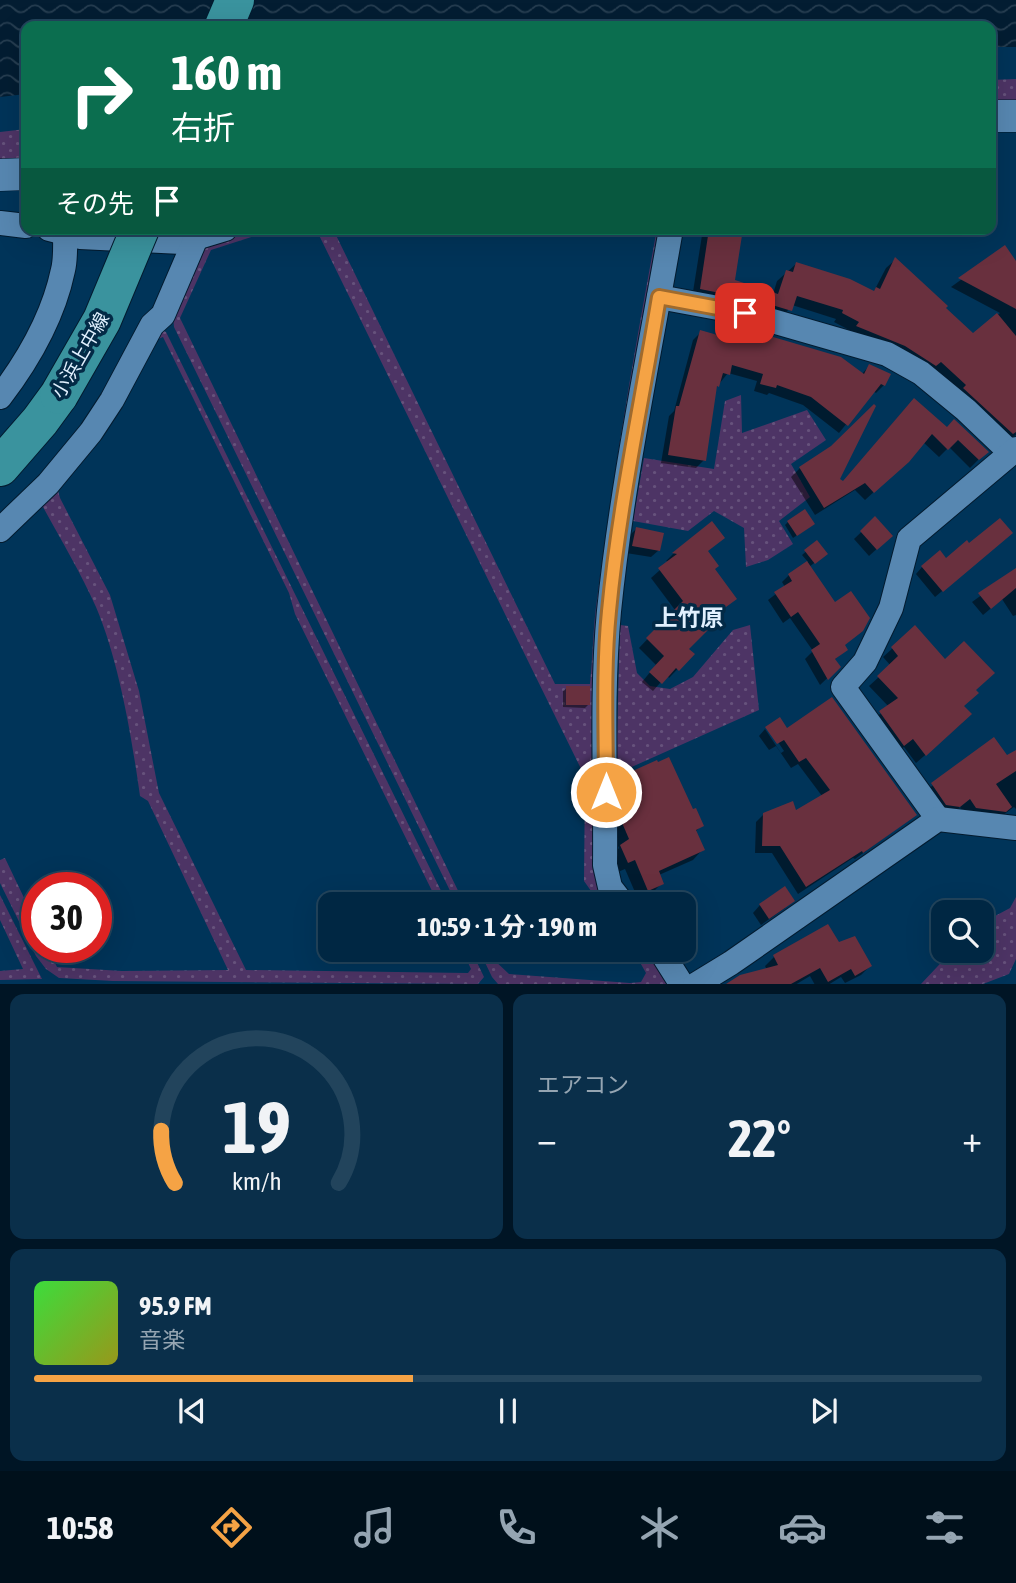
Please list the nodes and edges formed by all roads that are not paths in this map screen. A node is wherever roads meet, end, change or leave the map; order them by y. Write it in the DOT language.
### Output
graph roads {
  1 [pos="235,0"];
  2 [pos="226,21"];
  3 [pos="996,116"];
  4 [pos="1016,116"];
  5 [pos="21,174"];
  6 [pos="0,175"];
  7 [pos="0,223"];
  8 [pos="21,225"];
  9 [pos="58,235"];
  10 [pos="72,235"];
  11 [pos="138,235"];
  12 [pos="205,235"];
  13 [pos="670,235"];
  14 [pos="195,238"];
  15 [pos="659,297"];
  16 [pos="0,397"];
  17 [pos="1013,450"];
  18 [pos="0,467"];
  19 [pos="0,530"];
  20 [pos="938,819"];
  21 [pos="1016,828"];
  22 [pos="614,892"];
  23 [pos="668,962"];
  24 [pos="681,984"];
  25 [pos="697,984"];
  1 -- 2 [label="main road"];
  3 -- 4 [label="street"];
  5 -- 6 [label="street"];
  7 -- 8 [label="street"];
  9 -- 16 [label="street"];
  10 -- 14 [label="street"];
  11 -- 18 [label="main road, 小浜上中線, bridge"];
  12 -- 14 [label="street"];
  13 -- 15 [label="street"];
  14 -- 19 [label="street"];
  15 -- 17 [label="street"];
  15 -- 22 [label="street"];
  17 -- 20 [label="street"];
  20 -- 21 [label="street"];
  20 -- 25 [label="street"];
  23 -- 24 [label="street"];
}
